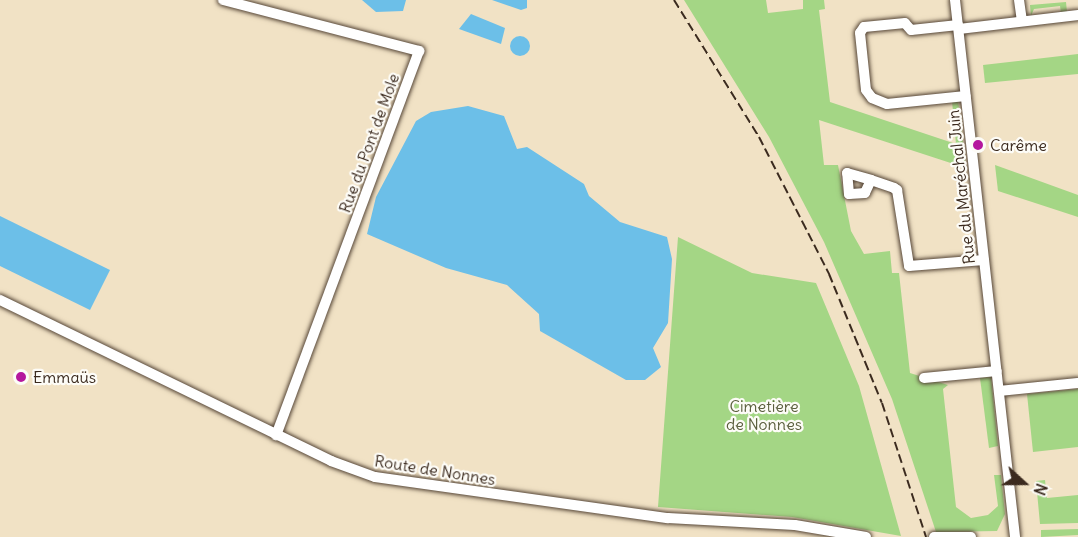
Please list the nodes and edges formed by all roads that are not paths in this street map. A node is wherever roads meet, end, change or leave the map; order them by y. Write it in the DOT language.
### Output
graph roads {
  1 [pos="223,0"];
  2 [pos="955,0"];
  3 [pos="1019,0"];
  4 [pos="1078,15"];
  5 [pos="1022,21"];
  6 [pos="958,27"];
  7 [pos="966,96"];
  8 [pos="871,180"];
  9 [pos="984,260"];
  10 [pos="0,300"];
  11 [pos="997,371"];
  12 [pos="924,378"];
  13 [pos="1078,383"];
  14 [pos="999,391"];
  15 [pos="276,435"];
  16 [pos="866,537"];
  17 [pos="934,537"];
  18 [pos="971,537"];
  19 [pos="1016,537"];
  1 -- 15 [label="street, Rue du Pont de Mole"];
  2 -- 6 [label="street, Rue du Maréchal Juin"];
  3 -- 5 [label="street"];
  4 -- 5 [label="street"];
  5 -- 6 [label="street"];
  6 -- 7 [label="street, Rue du Maréchal Juin"];
  6 -- 7 [label="street"];
  7 -- 9 [label="street, Rue du Maréchal Juin"];
  8 -- 9 [label="street"];
  9 -- 11 [label="street, Rue du Maréchal Juin"];
  10 -- 15 [label="street, Route de Nonnes"];
  11 -- 12 [label="street"];
  11 -- 14 [label="street, Rue du Maréchal Juin"];
  13 -- 14 [label="street"];
  14 -- 19 [label="street, Rue du Maréchal Juin"];
  15 -- 16 [label="street, Route de Nonnes"];
  17 -- 18 [label="street"];
}
